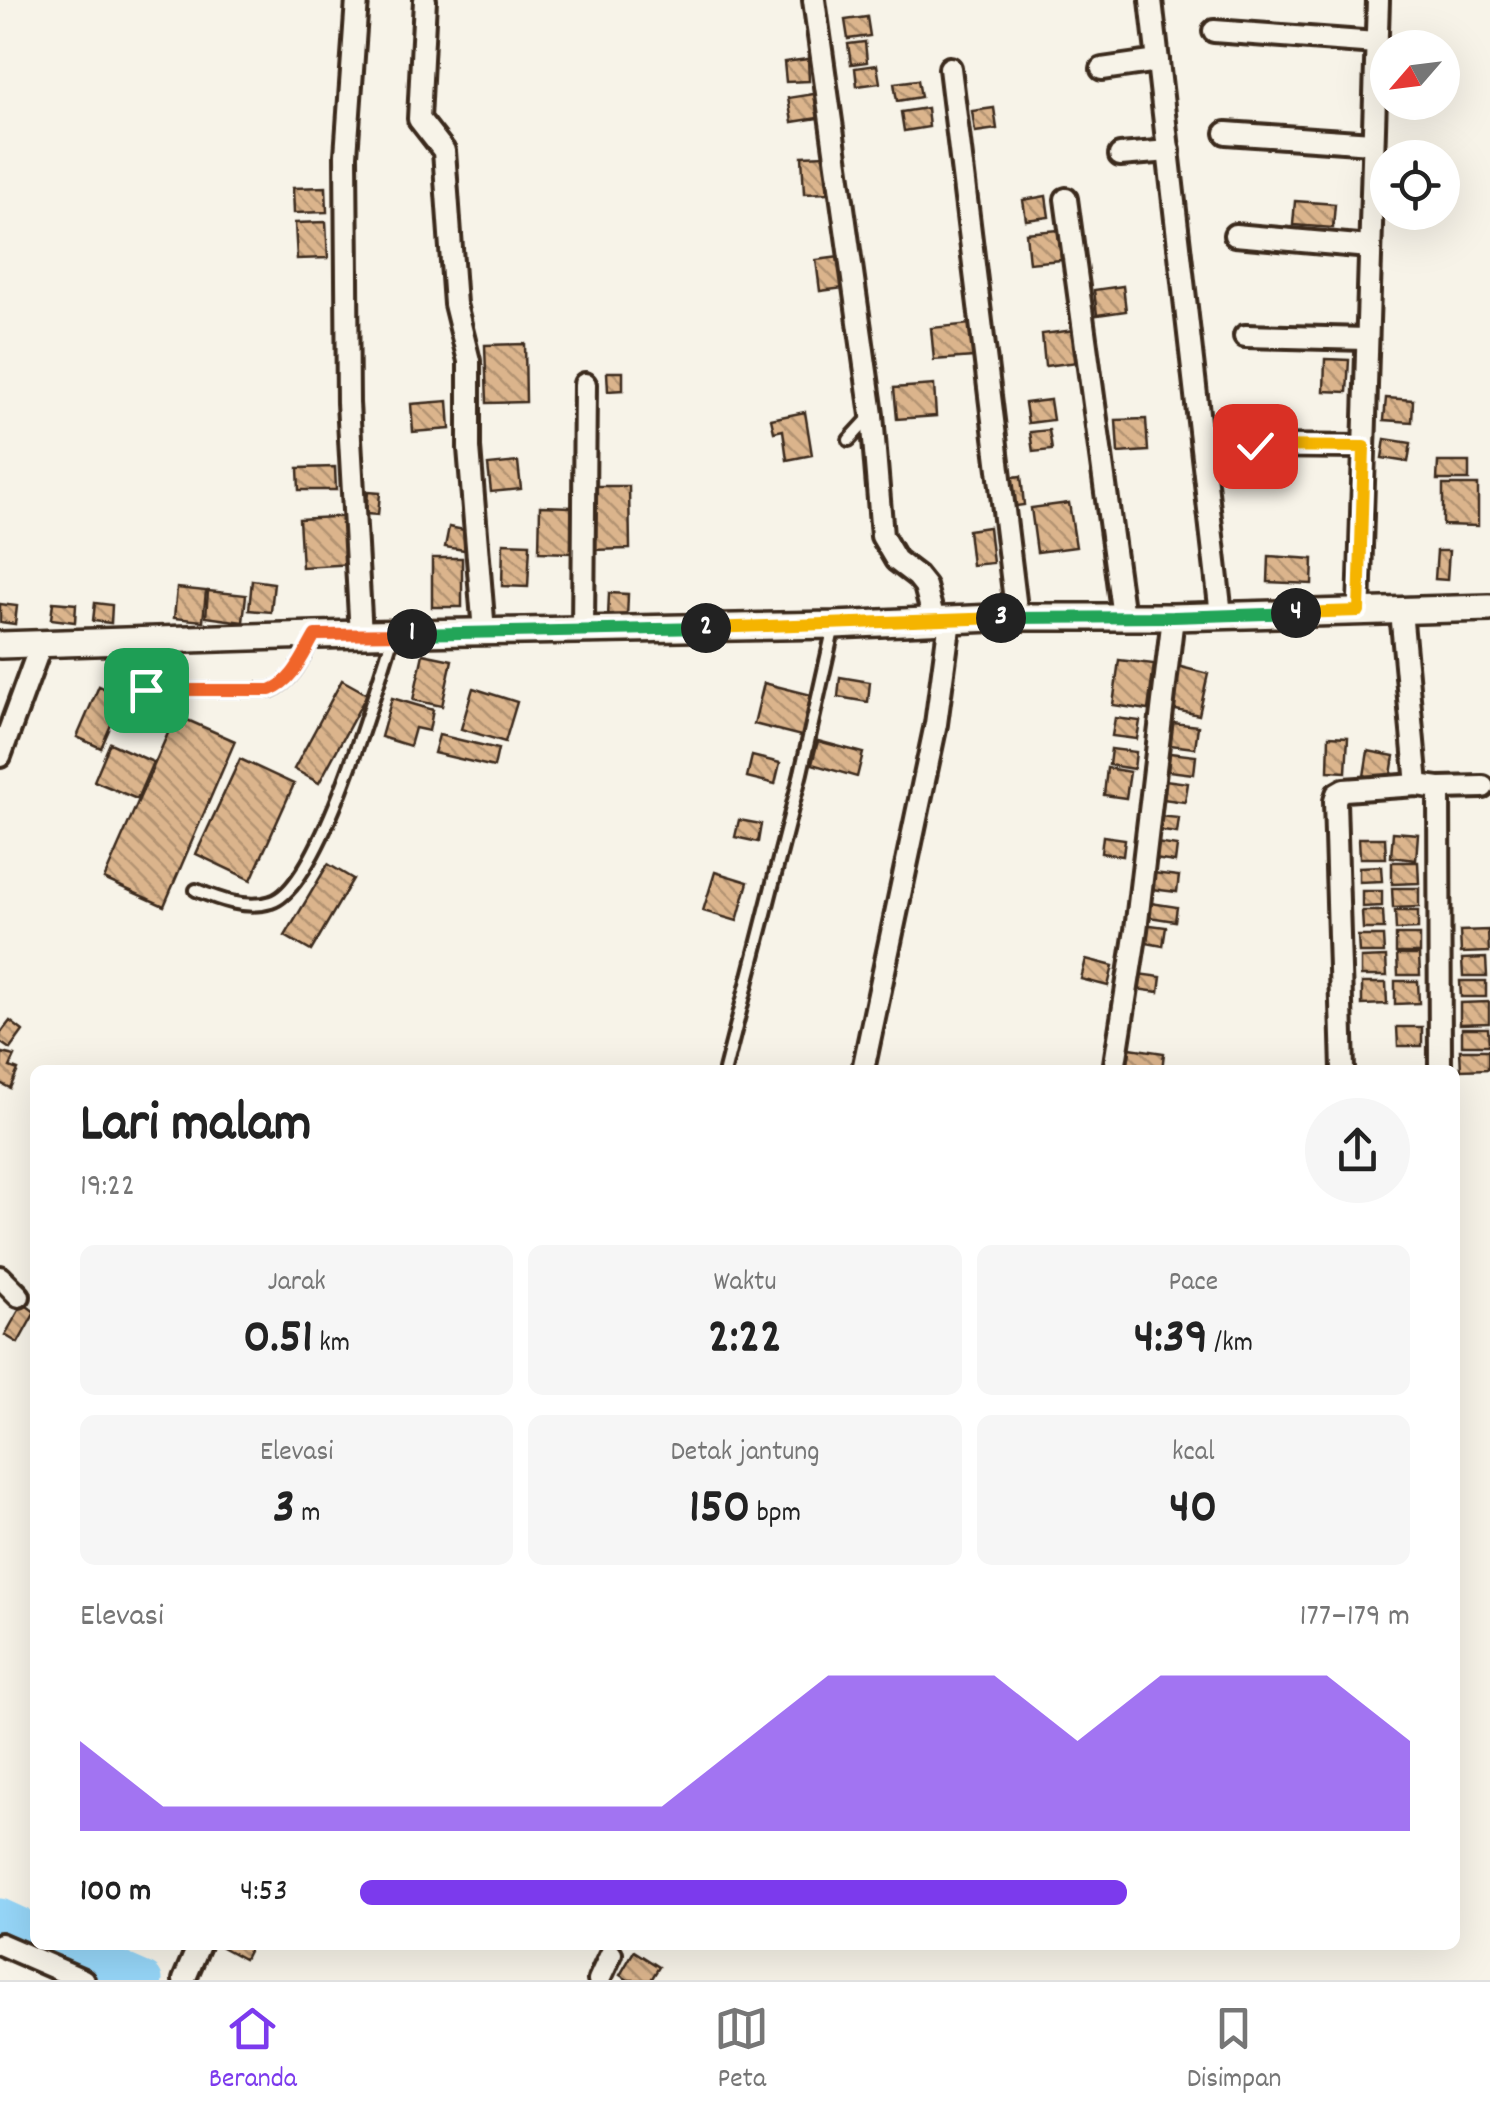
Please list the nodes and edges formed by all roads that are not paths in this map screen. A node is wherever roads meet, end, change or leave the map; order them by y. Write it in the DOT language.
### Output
graph roads {
  1 [pos="357,0"];
  2 [pos="424,0"];
  3 [pos="814,0"];
  4 [pos="1151,0"];
  5 [pos="1378,0"];
  6 [pos="1377,30"];
  7 [pos="1214,31"];
  8 [pos="1370,43"];
  9 [pos="1158,61"];
  10 [pos="950,68"];
  11 [pos="1102,69"];
  12 [pos="1226,133"];
  13 [pos="1370,142"];
  14 [pos="1168,151"];
  15 [pos="1120,155"];
  16 [pos="1066,198"];
  17 [pos="1370,212"];
  18 [pos="1235,235"];
  19 [pos="1369,247"];
  20 [pos="1245,336"];
  21 [pos="1366,339"];
  22 [pos="585,384"];
  23 [pos="872,415"];
  24 [pos="849,440"];
  25 [pos="1255,446"];
  26 [pos="1364,447"];
  27 [pos="1490,608"];
  28 [pos="1359,611"];
  29 [pos="1402,611"];
  30 [pos="1221,616"];
  31 [pos="1017,617"];
  32 [pos="1124,617"];
  33 [pos="1173,617"];
  34 [pos="942,620"];
  35 [pos="834,625"];
  36 [pos="583,631"];
  37 [pos="484,632"];
  38 [pos="315,635"];
  39 [pos="362,635"];
  40 [pos="394,635"];
  41 [pos="119,641"];
  42 [pos="0,644"];
  43 [pos="41,644"];
  44 [pos="0,756"];
  45 [pos="1417,785"];
  46 [pos="1483,787"];
  47 [pos="1440,788"];
  48 [pos="196,890"];
  49 [pos="726,1065"];
  50 [pos="863,1065"];
  51 [pos="1115,1065"];
  52 [pos="1343,1065"];
  53 [pos="1440,1065"];
  54 [pos="0,1277"];
  55 [pos="19,1296"];
  56 [pos="0,1944"];
  57 [pos="198,1950"];
  58 [pos="611,1954"];
  59 [pos="187,1973"];
  60 [pos="82,1980"];
  61 [pos="599,1980"];
  1 -- 39 [label="street"];
  2 -- 37 [label="street"];
  3 -- 23 [label="street"];
  4 -- 9 [label="street"];
  5 -- 6 [label="street"];
  7 -- 8 [label="street"];
  9 -- 11 [label="street"];
  9 -- 14 [label="street"];
  10 -- 31 [label="street"];
  12 -- 13 [label="street"];
  14 -- 15 [label="street"];
  14 -- 30 [label="street"];
  16 -- 32 [label="street"];
  17 -- 19 [label="street"];
  18 -- 19 [label="street"];
  19 -- 21 [label="street"];
  20 -- 21 [label="street"];
  21 -- 26 [label="street"];
  22 -- 36 [label="street"];
  23 -- 24 [label="lane"];
  23 -- 34 [label="street"];
  25 -- 26 [label="street"];
  26 -- 28 [label="street"];
  27 -- 29 [label="street"];
  28 -- 29 [label="street"];
  28 -- 30 [label="street"];
  29 -- 45 [label="street"];
  30 -- 33 [label="street"];
  31 -- 32 [label="street"];
  31 -- 34 [label="street"];
  32 -- 33 [label="street"];
  33 -- 51 [label="street"];
  34 -- 35 [label="street"];
  34 -- 50 [label="street"];
  35 -- 36 [label="street"];
  35 -- 49 [label="lane"];
  36 -- 37 [label="street"];
  37 -- 40 [label="street"];
  38 -- 39 [label="street"];
  38 -- 41 [label="street"];
  38 -- 41 [label="lane"];
  39 -- 40 [label="street"];
  40 -- 48 [label="lane"];
  41 -- 43 [label="street"];
  42 -- 43 [label="street"];
  43 -- 44 [label="street"];
  45 -- 47 [label="street"];
  45 -- 52 [label="street"];
  46 -- 47 [label="street"];
  47 -- 53 [label="street"];
  54 -- 55 [label="street"];
  56 -- 60 [label="street"];
  57 -- 59 [label="street"];
  58 -- 61 [label="street"];
}
